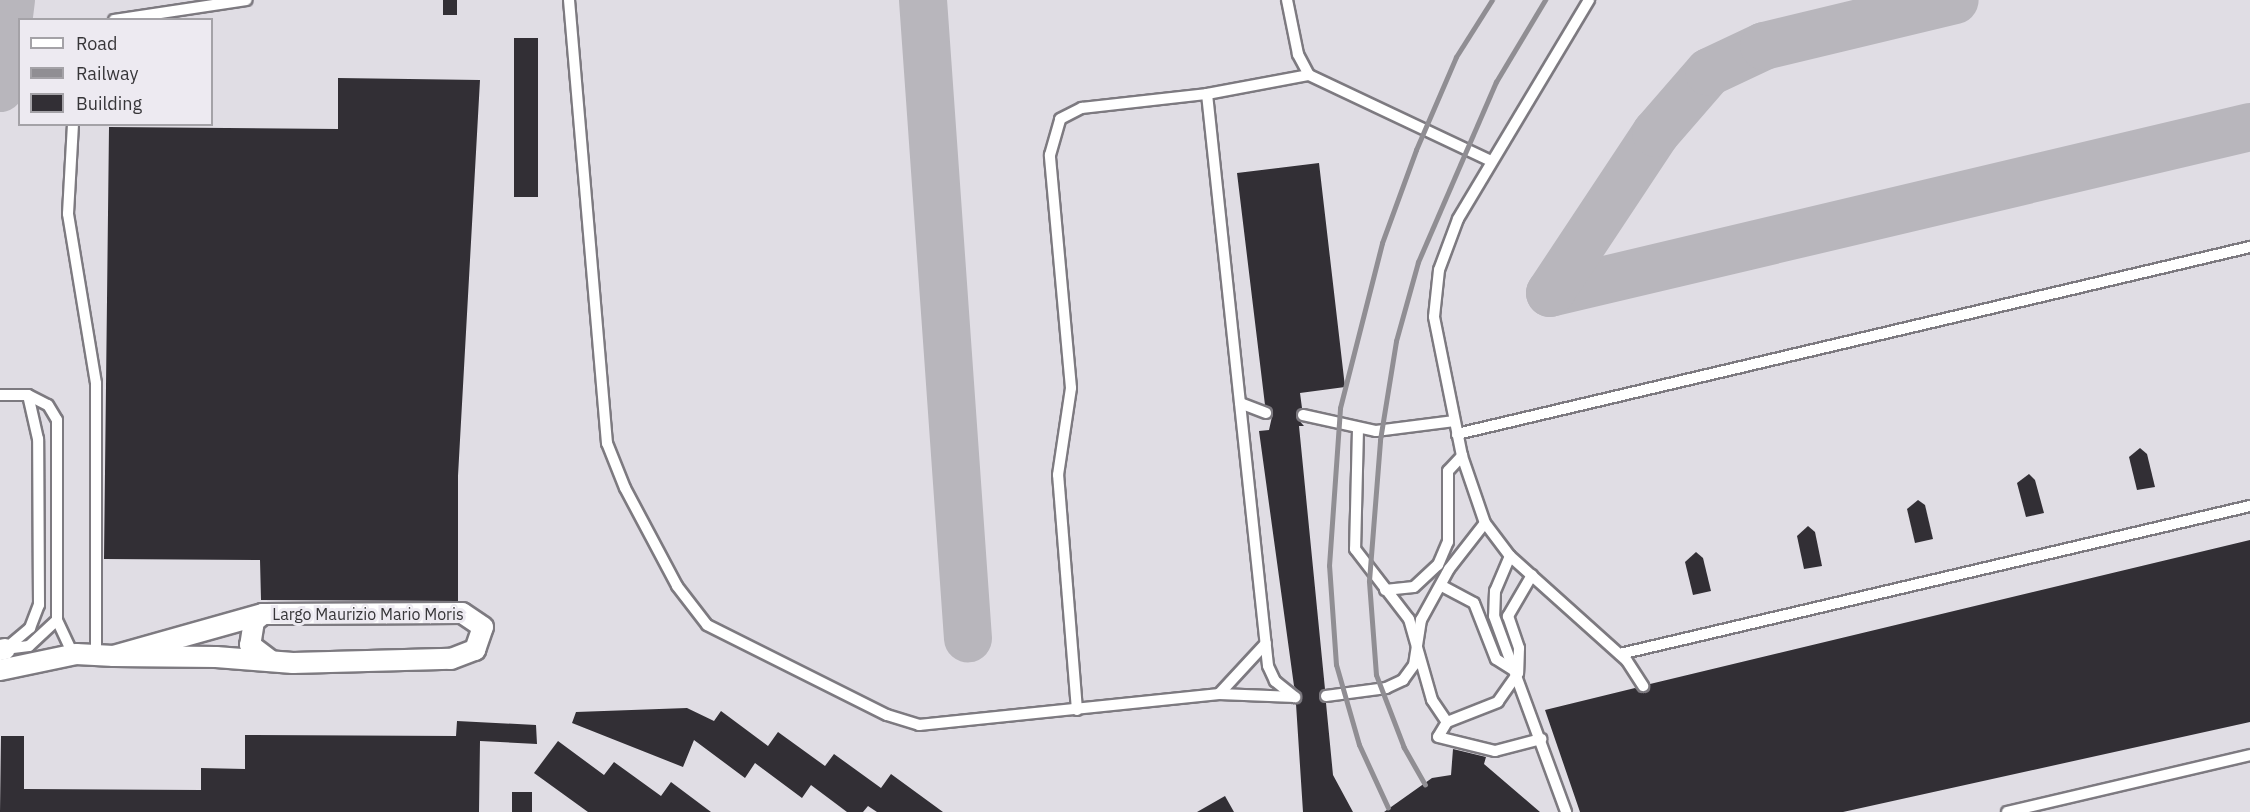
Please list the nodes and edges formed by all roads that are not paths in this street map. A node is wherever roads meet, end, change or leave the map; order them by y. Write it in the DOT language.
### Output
graph roads {
  1 [pos="246,0"];
  2 [pos="569,0"];
  3 [pos="1287,0"];
  4 [pos="1589,0"];
  5 [pos="127,18"];
  6 [pos="1309,75"];
  7 [pos="1206,94"];
  8 [pos="73,126"];
  9 [pos="1489,160"];
  10 [pos="2250,247"];
  11 [pos="28,395"];
  12 [pos="0,396"];
  13 [pos="1240,403"];
  14 [pos="1266,413"];
  15 [pos="1303,415"];
  16 [pos="1454,421"];
  17 [pos="1358,429"];
  18 [pos="1457,434"];
  19 [pos="1462,456"];
  20 [pos="2250,506"];
  21 [pos="1485,523"];
  22 [pos="1510,556"];
  23 [pos="1532,575"];
  24 [pos="1442,586"];
  25 [pos="1385,590"];
  26 [pos="263,614"];
  27 [pos="57,620"];
  28 [pos="1416,638"];
  29 [pos="1266,643"];
  30 [pos="2,649"];
  31 [pos="73,654"];
  32 [pos="1620,654"];
  33 [pos="105,655"];
  34 [pos="273,662"];
  35 [pos="9,668"];
  36 [pos="1518,673"];
  37 [pos="0,677"];
  38 [pos="1643,686"];
  39 [pos="1219,694"];
  40 [pos="1326,696"];
  41 [pos="1077,710"];
  42 [pos="1447,722"];
  43 [pos="1541,739"];
  44 [pos="2250,755"];
  45 [pos="1566,812"];
  46 [pos="2007,812"];
  1 -- 5 [label="lane"];
  2 -- 41 [label="lane"];
  3 -- 6 [label="lane"];
  4 -- 9 [label="lane"];
  6 -- 7 [label="lane"];
  6 -- 9 [label="lane"];
  7 -- 13 [label="lane"];
  7 -- 41 [label="lane"];
  8 -- 33 [label="lane"];
  9 -- 16 [label="lane"];
  10 -- 18 [label="lane"];
  11 -- 12 [label="lane"];
  11 -- 27 [label="lane"];
  11 -- 30 [label="lane"];
  13 -- 14 [label="lane"];
  13 -- 29 [label="lane"];
  15 -- 17 [label="lane"];
  16 -- 17 [label="lane"];
  16 -- 18 [label="lane"];
  17 -- 25 [label="lane"];
  18 -- 19 [label="lane"];
  19 -- 21 [label="lane"];
  19 -- 25 [label="lane"];
  20 -- 32 [label="lane"];
  21 -- 22 [label="lane"];
  21 -- 24 [label="lane"];
  22 -- 23 [label="lane"];
  22 -- 36 [label="lane"];
  23 -- 32 [label="lane"];
  23 -- 36 [label="lane"];
  24 -- 28 [label="lane"];
  24 -- 36 [label="lane"];
  25 -- 28 [label="lane"];
  26 -- 33 [label="street"];
  26 -- 34 [label="street, Largo Maurizio Mario Moris"];
  26 -- 34 [label="street, Largo Maurizio Mario Moris"];
  27 -- 30 [label="lane"];
  27 -- 31 [label="lane"];
  28 -- 40 [label="lane"];
  28 -- 42 [label="lane"];
  29 -- 39 [label="lane"];
  29 -- 39 [label="lane"];
  31 -- 33 [label="street, Largo Maurizio Mario Moris"];
  31 -- 35 [label="street, Largo Maurizio Mario Moris"];
  32 -- 38 [label="lane"];
  33 -- 34 [label="street, Largo Maurizio Mario Moris"];
  35 -- 37 [label="street, Largo Maurizio Mario Moris"];
  36 -- 42 [label="lane"];
  36 -- 43 [label="lane"];
  39 -- 41 [label="lane"];
  42 -- 43 [label="lane"];
  43 -- 45 [label="lane"];
  44 -- 46 [label="lane"];
}
